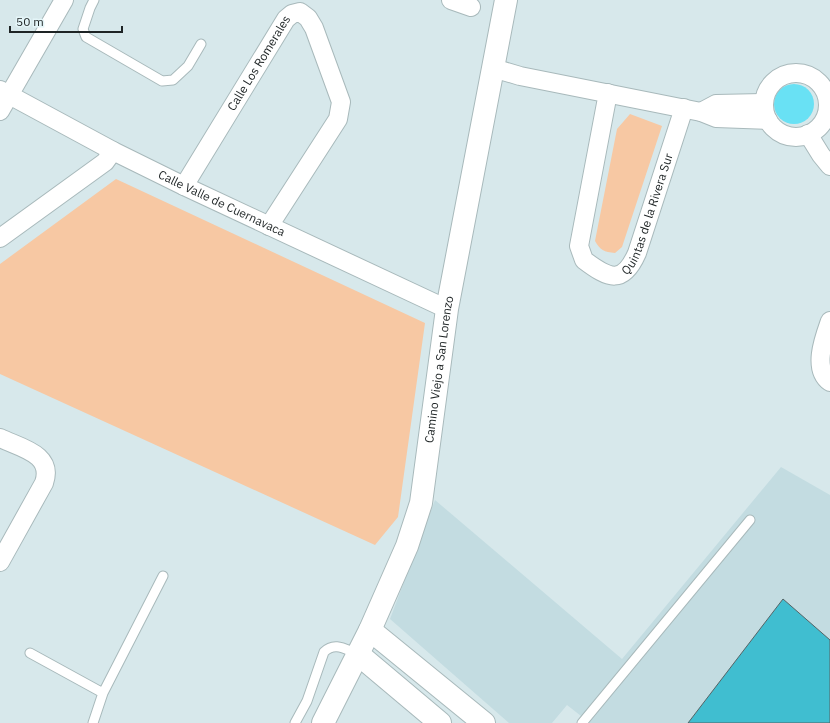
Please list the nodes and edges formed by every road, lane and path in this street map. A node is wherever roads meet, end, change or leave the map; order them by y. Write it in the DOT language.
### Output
graph roads {
  1 [pos="64,0"];
  2 [pos="94,0"];
  3 [pos="451,0"];
  4 [pos="506,0"];
  5 [pos="470,7"];
  6 [pos="201,44"];
  7 [pos="493,68"];
  8 [pos="822,76"];
  9 [pos="4,92"];
  10 [pos="608,93"];
  11 [pos="829,100"];
  12 [pos="763,103"];
  13 [pos="693,110"];
  14 [pos="0,111"];
  15 [pos="768,120"];
  16 [pos="827,127"];
  17 [pos="808,134"];
  18 [pos="113,151"];
  19 [pos="830,166"];
  20 [pos="184,186"];
  21 [pos="270,226"];
  22 [pos="0,238"];
  23 [pos="447,309"];
  24 [pos="830,321"];
  25 [pos="830,382"];
  26 [pos="0,438"];
  27 [pos="750,520"];
  28 [pos="0,562"];
  29 [pos="163,576"];
  30 [pos="370,630"];
  31 [pos="30,653"];
  32 [pos="358,654"];
  33 [pos="103,693"];
  34 [pos="93,723"];
  35 [pos="294,723"];
  36 [pos="323,723"];
  37 [pos="440,723"];
  38 [pos="484,723"];
  39 [pos="582,723"];
  1 -- 9 [label="street"];
  2 -- 6 [label="lane"];
  3 -- 5 [label="street"];
  4 -- 7 [label="street, Camino Viejo a San Lorenzo"];
  7 -- 10 [label="street"];
  7 -- 23 [label="street, Camino Viejo a San Lorenzo"];
  8 -- 11 [label="street"];
  8 -- 12 [label="street"];
  9 -- 14 [label="street"];
  9 -- 18 [label="street, Calle Valle de Cuernavaca"];
  10 -- 13 [label="street"];
  10 -- 13 [label="street, Quintas de la Rivera Sur"];
  11 -- 16 [label="street"];
  12 -- 13 [label="street"];
  12 -- 15 [label="street"];
  13 -- 15 [label="street"];
  15 -- 17 [label="street"];
  16 -- 17 [label="street"];
  17 -- 19 [label="street"];
  18 -- 20 [label="street, Calle Valle de Cuernavaca"];
  18 -- 22 [label="street"];
  20 -- 21 [label="street, Calle Valle de Cuernavaca"];
  20 -- 21 [label="street, Calle Los Romerales"];
  21 -- 23 [label="street, Calle Valle de Cuernavaca"];
  23 -- 30 [label="street, Camino Viejo a San Lorenzo"];
  24 -- 25 [label="street"];
  26 -- 28 [label="street"];
  27 -- 39 [label="lane"];
  29 -- 33 [label="lane"];
  30 -- 32 [label="street, Camino Viejo a San Lorenzo"];
  30 -- 38 [label="street"];
  31 -- 33 [label="lane"];
  32 -- 35 [label="lane"];
  32 -- 36 [label="street, Camino Viejo a San Lorenzo"];
  32 -- 37 [label="street"];
  33 -- 34 [label="lane"];
}
